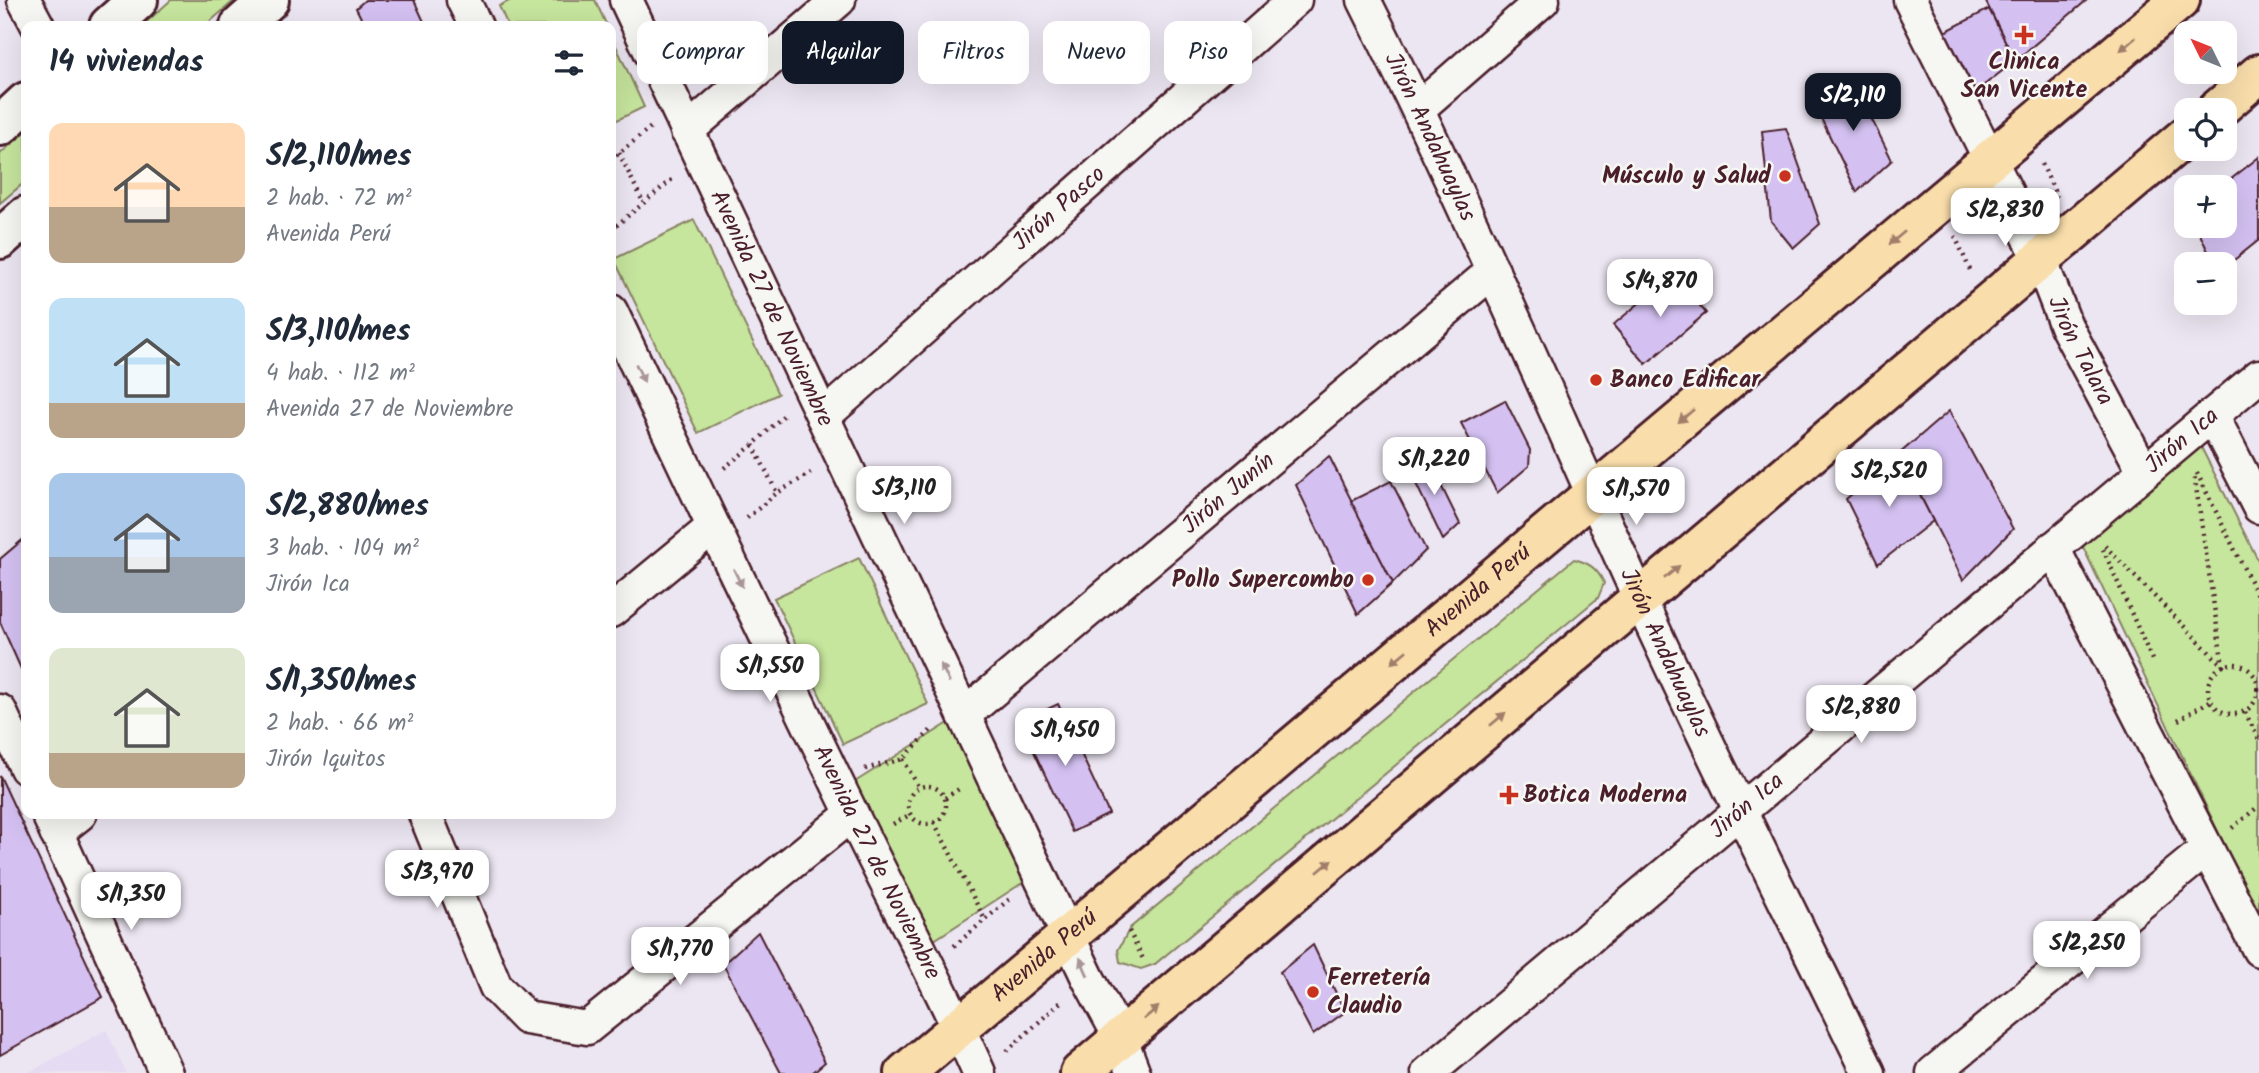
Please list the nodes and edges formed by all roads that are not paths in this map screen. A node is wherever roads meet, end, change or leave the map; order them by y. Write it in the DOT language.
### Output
graph roads {
  1 [pos="24,0"];
  2 [pos="138,0"];
  3 [pos="270,0"];
  4 [pos="463,0"];
  5 [pos="626,0"];
  6 [pos="839,0"];
  7 [pos="1295,0"];
  8 [pos="1364,0"];
  9 [pos="1544,0"];
  10 [pos="1910,0"];
  11 [pos="2180,0"];
  12 [pos="35,21"];
  13 [pos="115,21"];
  14 [pos="246,21"];
  15 [pos="474,21"];
  16 [pos="2259,74"];
  17 [pos="2231,98"];
  18 [pos="21,107"];
  19 [pos="1418,109"];
  20 [pos="0,126"];
  21 [pos="688,131"];
  22 [pos="2174,146"];
  23 [pos="1990,161"];
  24 [pos="21,220"];
  25 [pos="0,239"];
  26 [pos="2040,259"];
  27 [pos="1493,271"];
  28 [pos="616,322"];
  29 [pos="2259,376"];
  30 [pos="816,403"];
  31 [pos="2212,415"];
  32 [pos="2144,472"];
  33 [pos="1593,494"];
  34 [pos="2259,507"];
  35 [pos="716,534"];
  36 [pos="2053,548"];
  37 [pos="1640,598"];
  38 [pos="616,607"];
  39 [pos="961,708"];
  40 [pos="0,711"];
  41 [pos="21,757"];
  42 [pos="1741,811"];
  43 [pos="852,814"];
  44 [pos="427,819"];
  45 [pos="61,820"];
  46 [pos="2207,849"];
  47 [pos="1070,934"];
  48 [pos="2259,950"];
  49 [pos="960,1027"];
  50 [pos="1128,1056"];
  51 [pos="991,1064"];
  52 [pos="166,1073"];
  53 [pos="905,1073"];
  54 [pos="1080,1073"];
  55 [pos="1428,1073"];
  56 [pos="1869,1073"];
  57 [pos="1933,1073"];
  1 -- 12 [label="street"];
  2 -- 13 [label="main road"];
  3 -- 14 [label="main road"];
  4 -- 15 [label="street"];
  5 -- 21 [label="street, Avenida 27 de Noviembre"];
  6 -- 21 [label="street"];
  7 -- 30 [label="street, Jirón Pasco"];
  8 -- 19 [label="street, Jirón Andahuaylas"];
  9 -- 19 [label="street"];
  10 -- 23 [label="street, Jirón Talara"];
  11 -- 23 [label="main road, Avenida Perú, one-way"];
  16 -- 17 [label="main road"];
  18 -- 20 [label="main road"];
  19 -- 27 [label="street, Jirón Andahuaylas"];
  21 -- 30 [label="street, Avenida 27 de Noviembre"];
  22 -- 26 [label="main road"];
  23 -- 26 [label="street, Jirón Talara"];
  23 -- 33 [label="main road, Avenida Perú, one-way"];
  24 -- 25 [label="main road"];
  26 -- 32 [label="street, Jirón Talara"];
  37 -- 26 [label="main road, one-way"];
  27 -- 33 [label="street, Jirón Andahuaylas"];
  27 -- 39 [label="street, Jirón Junín"];
  28 -- 35 [label="street, Avenida 27 de Noviembre, one-way"];
  29 -- 31 [label="street, Jirón Ica"];
  39 -- 30 [label="street, Avenida 27 de Noviembre, one-way"];
  31 -- 32 [label="street, Jirón Ica"];
  31 -- 34 [label="street"];
  32 -- 36 [label="street, Jirón Ica"];
  33 -- 37 [label="street, Jirón Andahuaylas"];
  33 -- 47 [label="main road, Avenida Perú, one-way"];
  35 -- 38 [label="street"];
  35 -- 43 [label="street, Avenida 27 de Noviembre, one-way"];
  36 -- 42 [label="street, Jirón Ica"];
  36 -- 46 [label="street"];
  37 -- 42 [label="street, Jirón Andahuaylas"];
  50 -- 37 [label="main road, one-way"];
  39 -- 47 [label="street, Avenida 27 de Noviembre"];
  40 -- 41 [label="street"];
  42 -- 55 [label="street, Jirón Ica"];
  42 -- 56 [label="street, Jirón Andahuaylas"];
  43 -- 44 [label="street"];
  43 -- 49 [label="street, Avenida 27 de Noviembre"];
  45 -- 52 [label="street"];
  46 -- 48 [label="street"];
  46 -- 57 [label="street"];
  47 -- 49 [label="main road, Avenida Perú"];
  50 -- 47 [label="street, Avenida 27 de Noviembre, one-way"];
  49 -- 51 [label="street, Avenida 27 de Noviembre"];
  49 -- 53 [label="main road, Avenida Perú"];
  50 -- 54 [label="main road"];
}
